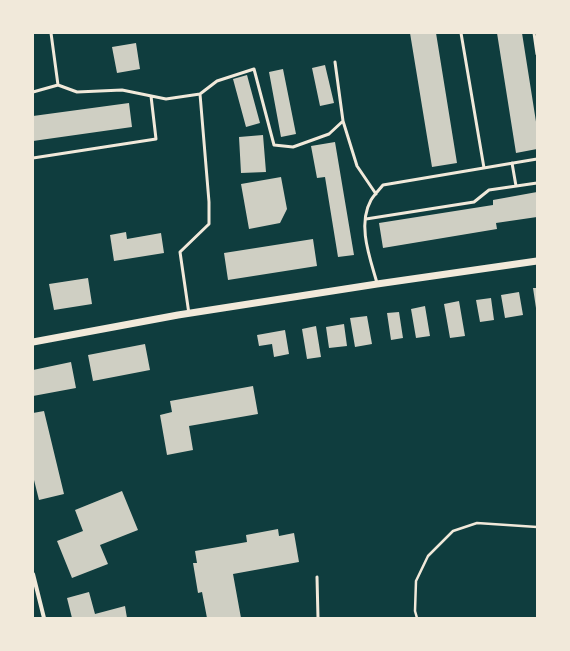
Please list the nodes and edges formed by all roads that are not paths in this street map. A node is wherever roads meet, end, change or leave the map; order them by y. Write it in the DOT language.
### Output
graph roads {
  1 [pos="51,33"];
  2 [pos="461,33"];
  3 [pos="534,33"];
  4 [pos="537,54"];
  5 [pos="335,62"];
  6 [pos="58,85"];
  7 [pos="33,92"];
  8 [pos="200,94"];
  9 [pos="151,96"];
  10 [pos="342,121"];
  11 [pos="33,158"];
  12 [pos="537,159"];
  13 [pos="512,163"];
  14 [pos="484,168"];
  15 [pos="537,183"];
  16 [pos="516,186"];
  17 [pos="376,194"];
  18 [pos="366,219"];
  19 [pos="537,261"];
  20 [pos="377,284"];
  21 [pos="190,314"];
  22 [pos="33,342"];
  23 [pos="33,574"];
  24 [pos="317,577"];
  25 [pos="44,618"];
  26 [pos="318,618"];
  1 -- 6 [label="lane"];
  2 -- 14 [label="lane"];
  3 -- 4 [label="lane"];
  5 -- 10 [label="lane"];
  6 -- 7 [label="lane"];
  6 -- 9 [label="lane"];
  8 -- 9 [label="lane"];
  8 -- 10 [label="lane"];
  8 -- 21 [label="lane"];
  9 -- 11 [label="lane"];
  10 -- 17 [label="lane"];
  12 -- 13 [label="lane"];
  13 -- 14 [label="lane"];
  13 -- 16 [label="lane"];
  14 -- 17 [label="lane"];
  15 -- 16 [label="lane"];
  16 -- 18 [label="lane"];
  17 -- 18 [label="lane"];
  18 -- 20 [label="lane"];
  19 -- 20 [label="street"];
  20 -- 21 [label="street"];
  21 -- 22 [label="street"];
  23 -- 25 [label="street"];
  24 -- 26 [label="lane"];
}
